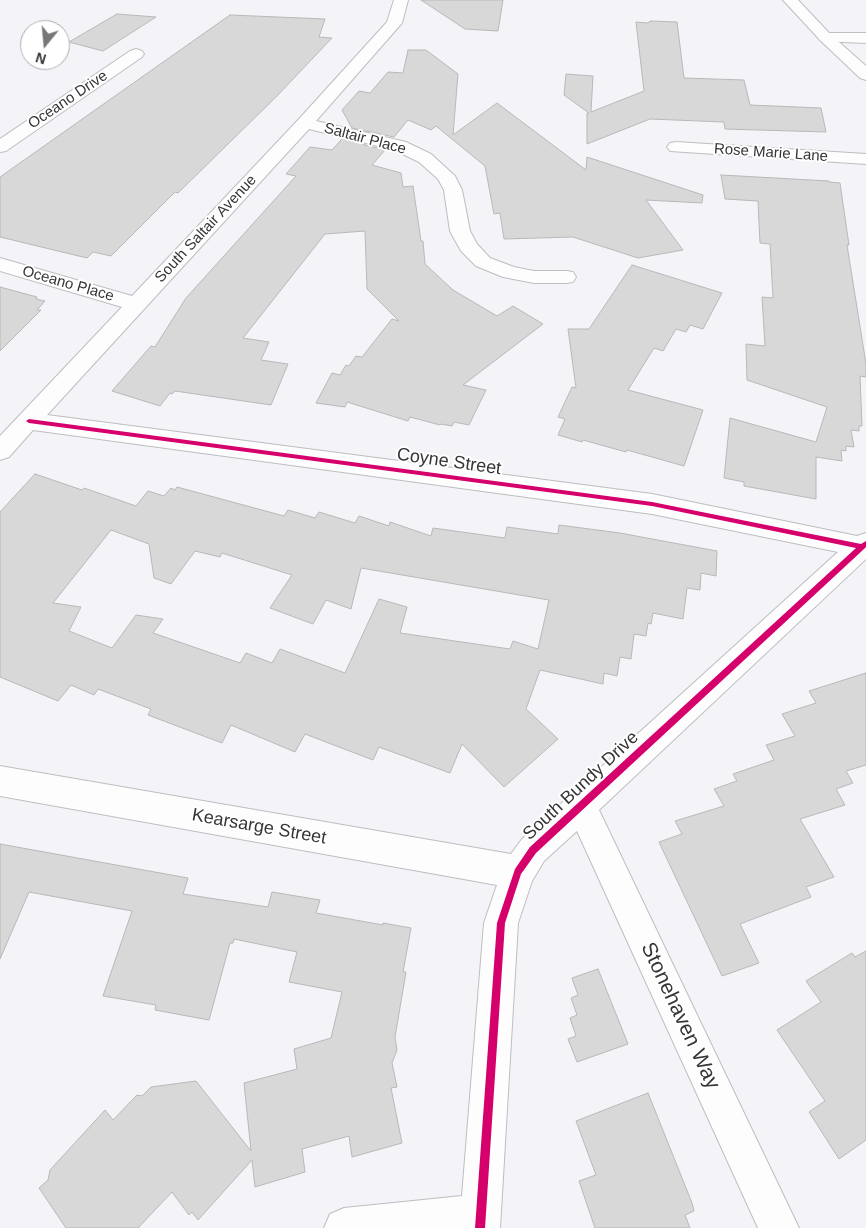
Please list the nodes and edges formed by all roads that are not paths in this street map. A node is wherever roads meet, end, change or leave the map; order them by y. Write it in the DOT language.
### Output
graph roads {
  1 [pos="402,0"];
  2 [pos="790,0"];
  3 [pos="826,38"];
  4 [pos="866,38"];
  5 [pos="136,54"];
  6 [pos="866,75"];
  7 [pos="304,123"];
  8 [pos="0,147"];
  9 [pos="676,147"];
  10 [pos="866,159"];
  11 [pos="0,264"];
  12 [pos="566,277"];
  13 [pos="137,304"];
  14 [pos="29,421"];
  15 [pos="0,452"];
  16 [pos="864,545"];
  17 [pos="0,781"];
  18 [pos="581,805"];
  19 [pos="518,872"];
  20 [pos="480,1221"];
  21 [pos="344,1228"];
  22 [pos="778,1228"];
  1 -- 7 [label="street, South Saltair Avenue"];
  2 -- 3 [label="street"];
  3 -- 4 [label="street"];
  3 -- 6 [label="street"];
  5 -- 8 [label="street, Oceano Drive"];
  7 -- 12 [label="street, Saltair Place"];
  7 -- 13 [label="street, South Saltair Avenue"];
  9 -- 10 [label="street, Rose Marie Lane"];
  11 -- 13 [label="street, Oceano Place"];
  13 -- 14 [label="street, South Saltair Avenue"];
  14 -- 15 [label="street, South Saltair Avenue"];
  14 -- 16 [label="street, Coyne Street"];
  16 -- 18 [label="street, South Bundy Drive"];
  17 -- 19 [label="street, Kearsarge Street"];
  18 -- 19 [label="street, South Bundy Drive"];
  18 -- 22 [label="street, Stonehaven Way"];
  19 -- 20 [label="street, South Bundy Drive"];
  20 -- 21 [label="street"];
}
